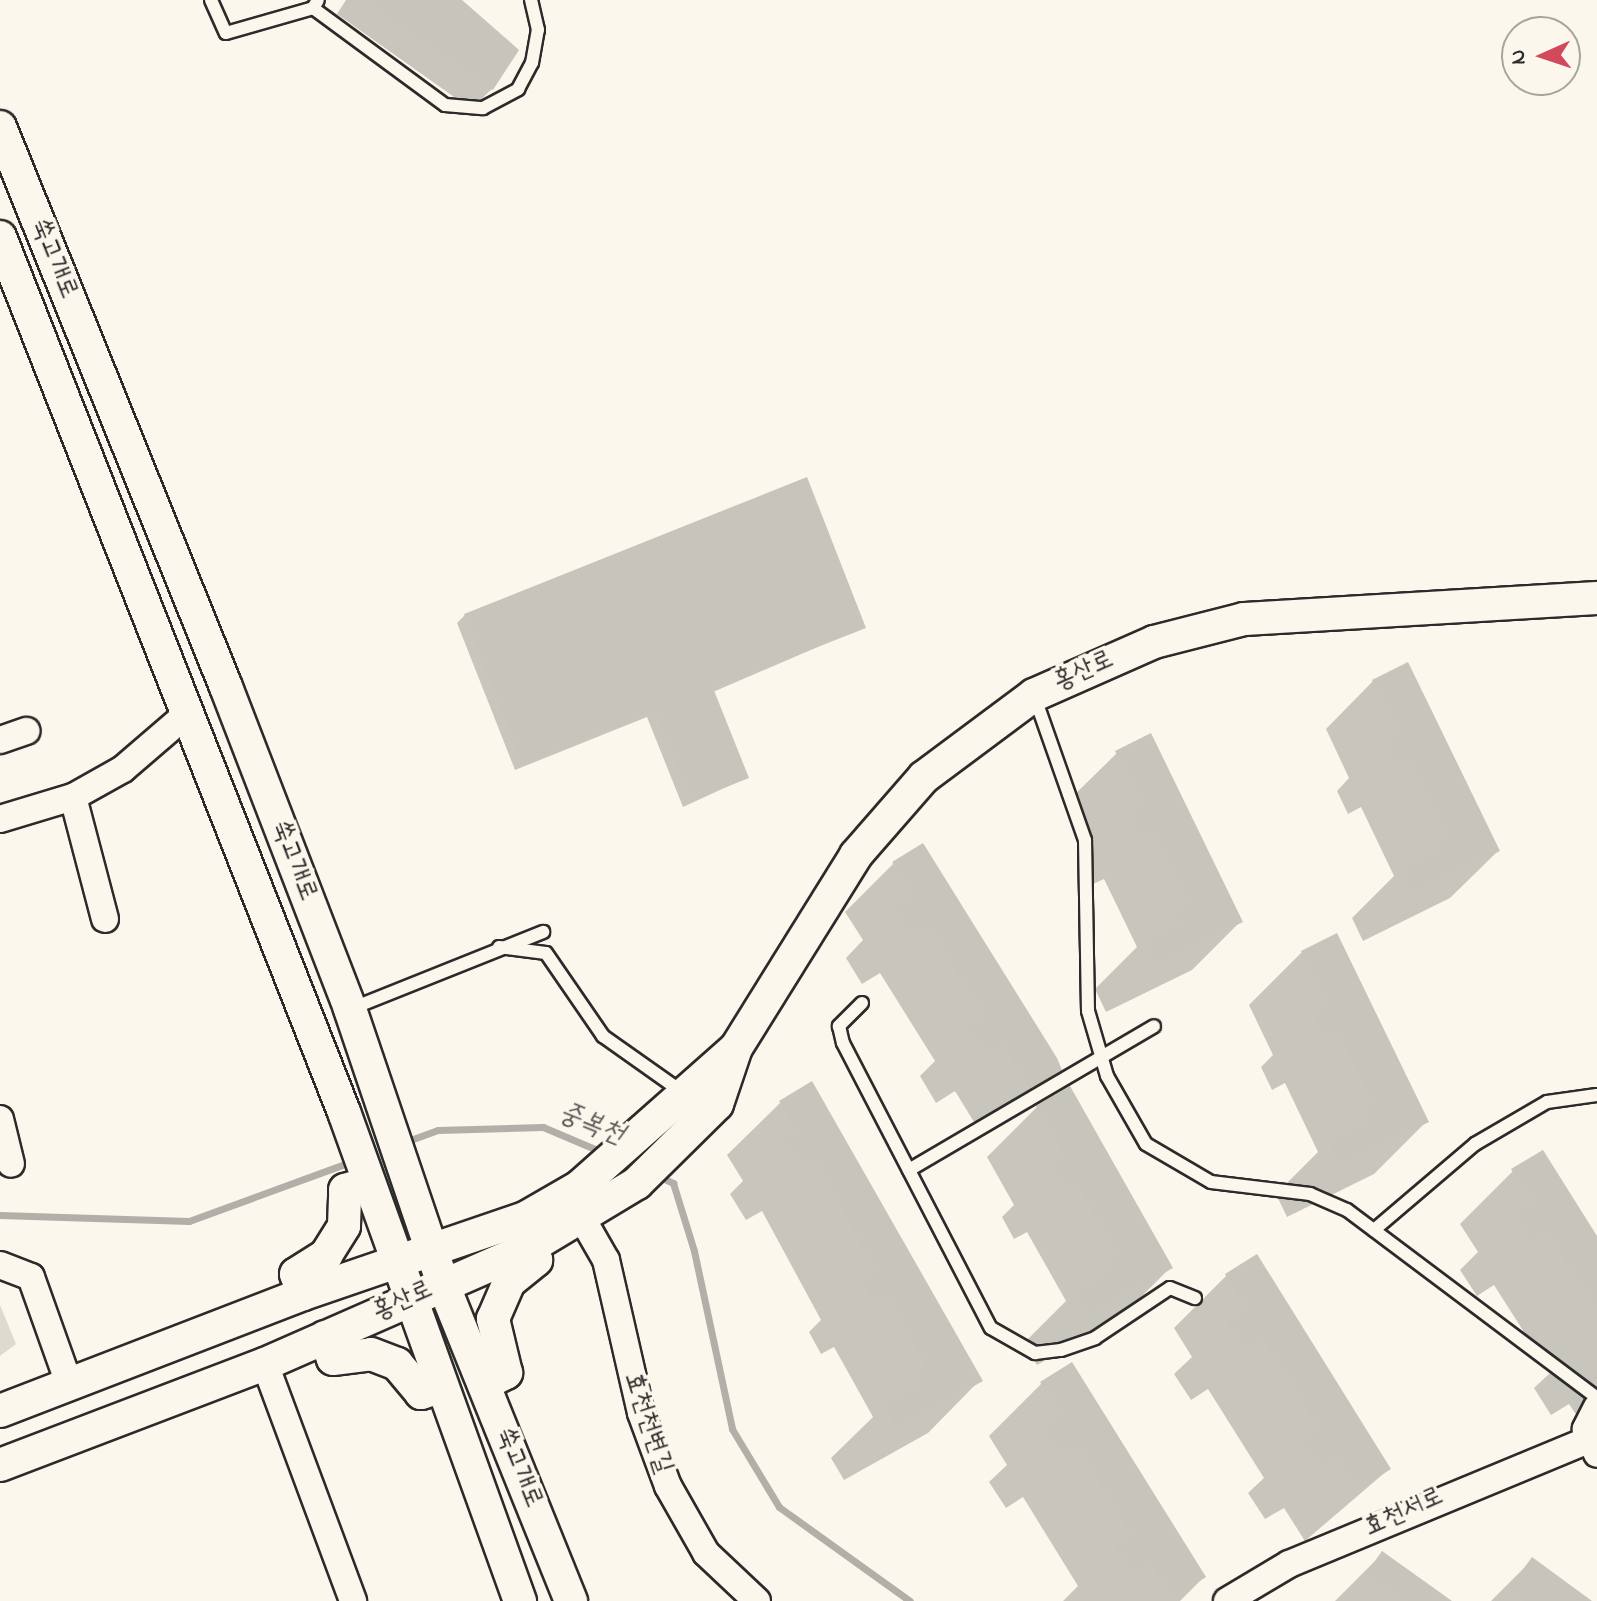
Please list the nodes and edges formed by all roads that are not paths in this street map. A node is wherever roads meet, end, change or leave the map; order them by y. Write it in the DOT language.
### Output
graph roads {
  1 [pos="211,0"];
  2 [pos="531,0"];
  3 [pos="315,4"];
  4 [pos="0,127"];
  5 [pos="0,237"];
  6 [pos="1597,598"];
  7 [pos="1034,695"];
  8 [pos="188,713"];
  9 [pos="26,731"];
  10 [pos="0,740"];
  11 [pos="73,797"];
  12 [pos="0,819"];
  13 [pos="105,919"];
  14 [pos="543,932"];
  15 [pos="499,947"];
  16 [pos="862,1003"];
  17 [pos="350,1009"];
  18 [pos="1154,1026"];
  19 [pos="736,1048"];
  20 [pos="1101,1055"];
  21 [pos="685,1094"];
  22 [pos="1597,1095"];
  23 [pos="0,1119"];
  24 [pos="670,1129"];
  25 [pos="11,1164"];
  26 [pos="909,1170"];
  27 [pos="362,1197"];
  28 [pos="588,1204"];
  29 [pos="1374,1230"];
  30 [pos="529,1248"];
  31 [pos="397,1261"];
  32 [pos="0,1265"];
  33 [pos="438,1270"];
  34 [pos="303,1294"];
  35 [pos="1195,1298"];
  36 [pos="410,1299"];
  37 [pos="325,1337"];
  38 [pos="265,1364"];
  39 [pos="69,1384"];
  40 [pos="484,1384"];
  41 [pos="441,1387"];
  42 [pos="1597,1398"];
  43 [pos="1597,1407"];
  44 [pos="0,1411"];
  45 [pos="1593,1447"];
  46 [pos="0,1465"];
  47 [pos="353,1601"];
  48 [pos="520,1601"];
  49 [pos="571,1601"];
  50 [pos="757,1601"];
  51 [pos="1227,1601"];
  1 -- 3 [label="lane"];
  2 -- 3 [label="lane"];
  4 -- 17 [label="street, 쑥고개로"];
  5 -- 8 [label="street, 쑥고개로"];
  6 -- 7 [label="street, 홍산로"];
  7 -- 19 [label="street, 홍산로"];
  7 -- 20 [label="lane"];
  8 -- 11 [label="street"];
  8 -- 27 [label="street, 쑥고개로"];
  9 -- 10 [label="street"];
  11 -- 12 [label="street"];
  11 -- 13 [label="street"];
  14 -- 15 [label="lane"];
  15 -- 17 [label="lane"];
  15 -- 21 [label="lane"];
  16 -- 26 [label="lane"];
  17 -- 33 [label="street, 쑥고개로"];
  18 -- 20 [label="lane"];
  19 -- 21 [label="street, 홍산로"];
  19 -- 24 [label="street, 홍산로"];
  20 -- 26 [label="lane"];
  20 -- 29 [label="lane"];
  21 -- 24 [label="street, 홍산로"];
  22 -- 29 [label="lane"];
  23 -- 25 [label="street"];
  24 -- 28 [label="street, 홍산로"];
  26 -- 35 [label="lane"];
  27 -- 31 [label="street, 쑥고개로"];
  27 -- 34 [label="street"];
  28 -- 30 [label="street, 홍산로"];
  28 -- 33 [label="street, 홍산로"];
  28 -- 50 [label="street, 효천천변길"];
  29 -- 42 [label="lane"];
  30 -- 33 [label="street, 홍산로"];
  30 -- 40 [label="street"];
  31 -- 33 [label="street, 홍산로"];
  31 -- 34 [label="street, 홍산로"];
  31 -- 36 [label="street, 쑥고개로"];
  32 -- 39 [label="street"];
  33 -- 36 [label="street, 홍산로"];
  33 -- 40 [label="street, 쑥고개로"];
  34 -- 39 [label="street, 홍산로"];
  36 -- 37 [label="street, 홍산로"];
  36 -- 41 [label="street, 쑥고개로"];
  37 -- 38 [label="street, 홍산로"];
  37 -- 41 [label="street"];
  38 -- 46 [label="street, 홍산로"];
  38 -- 47 [label="street"];
  39 -- 44 [label="street, 홍산로"];
  40 -- 49 [label="street, 쑥고개로"];
  41 -- 48 [label="street, 쑥고개로"];
  43 -- 45 [label="street"];
  45 -- 51 [label="street, 효천서로"];
}
